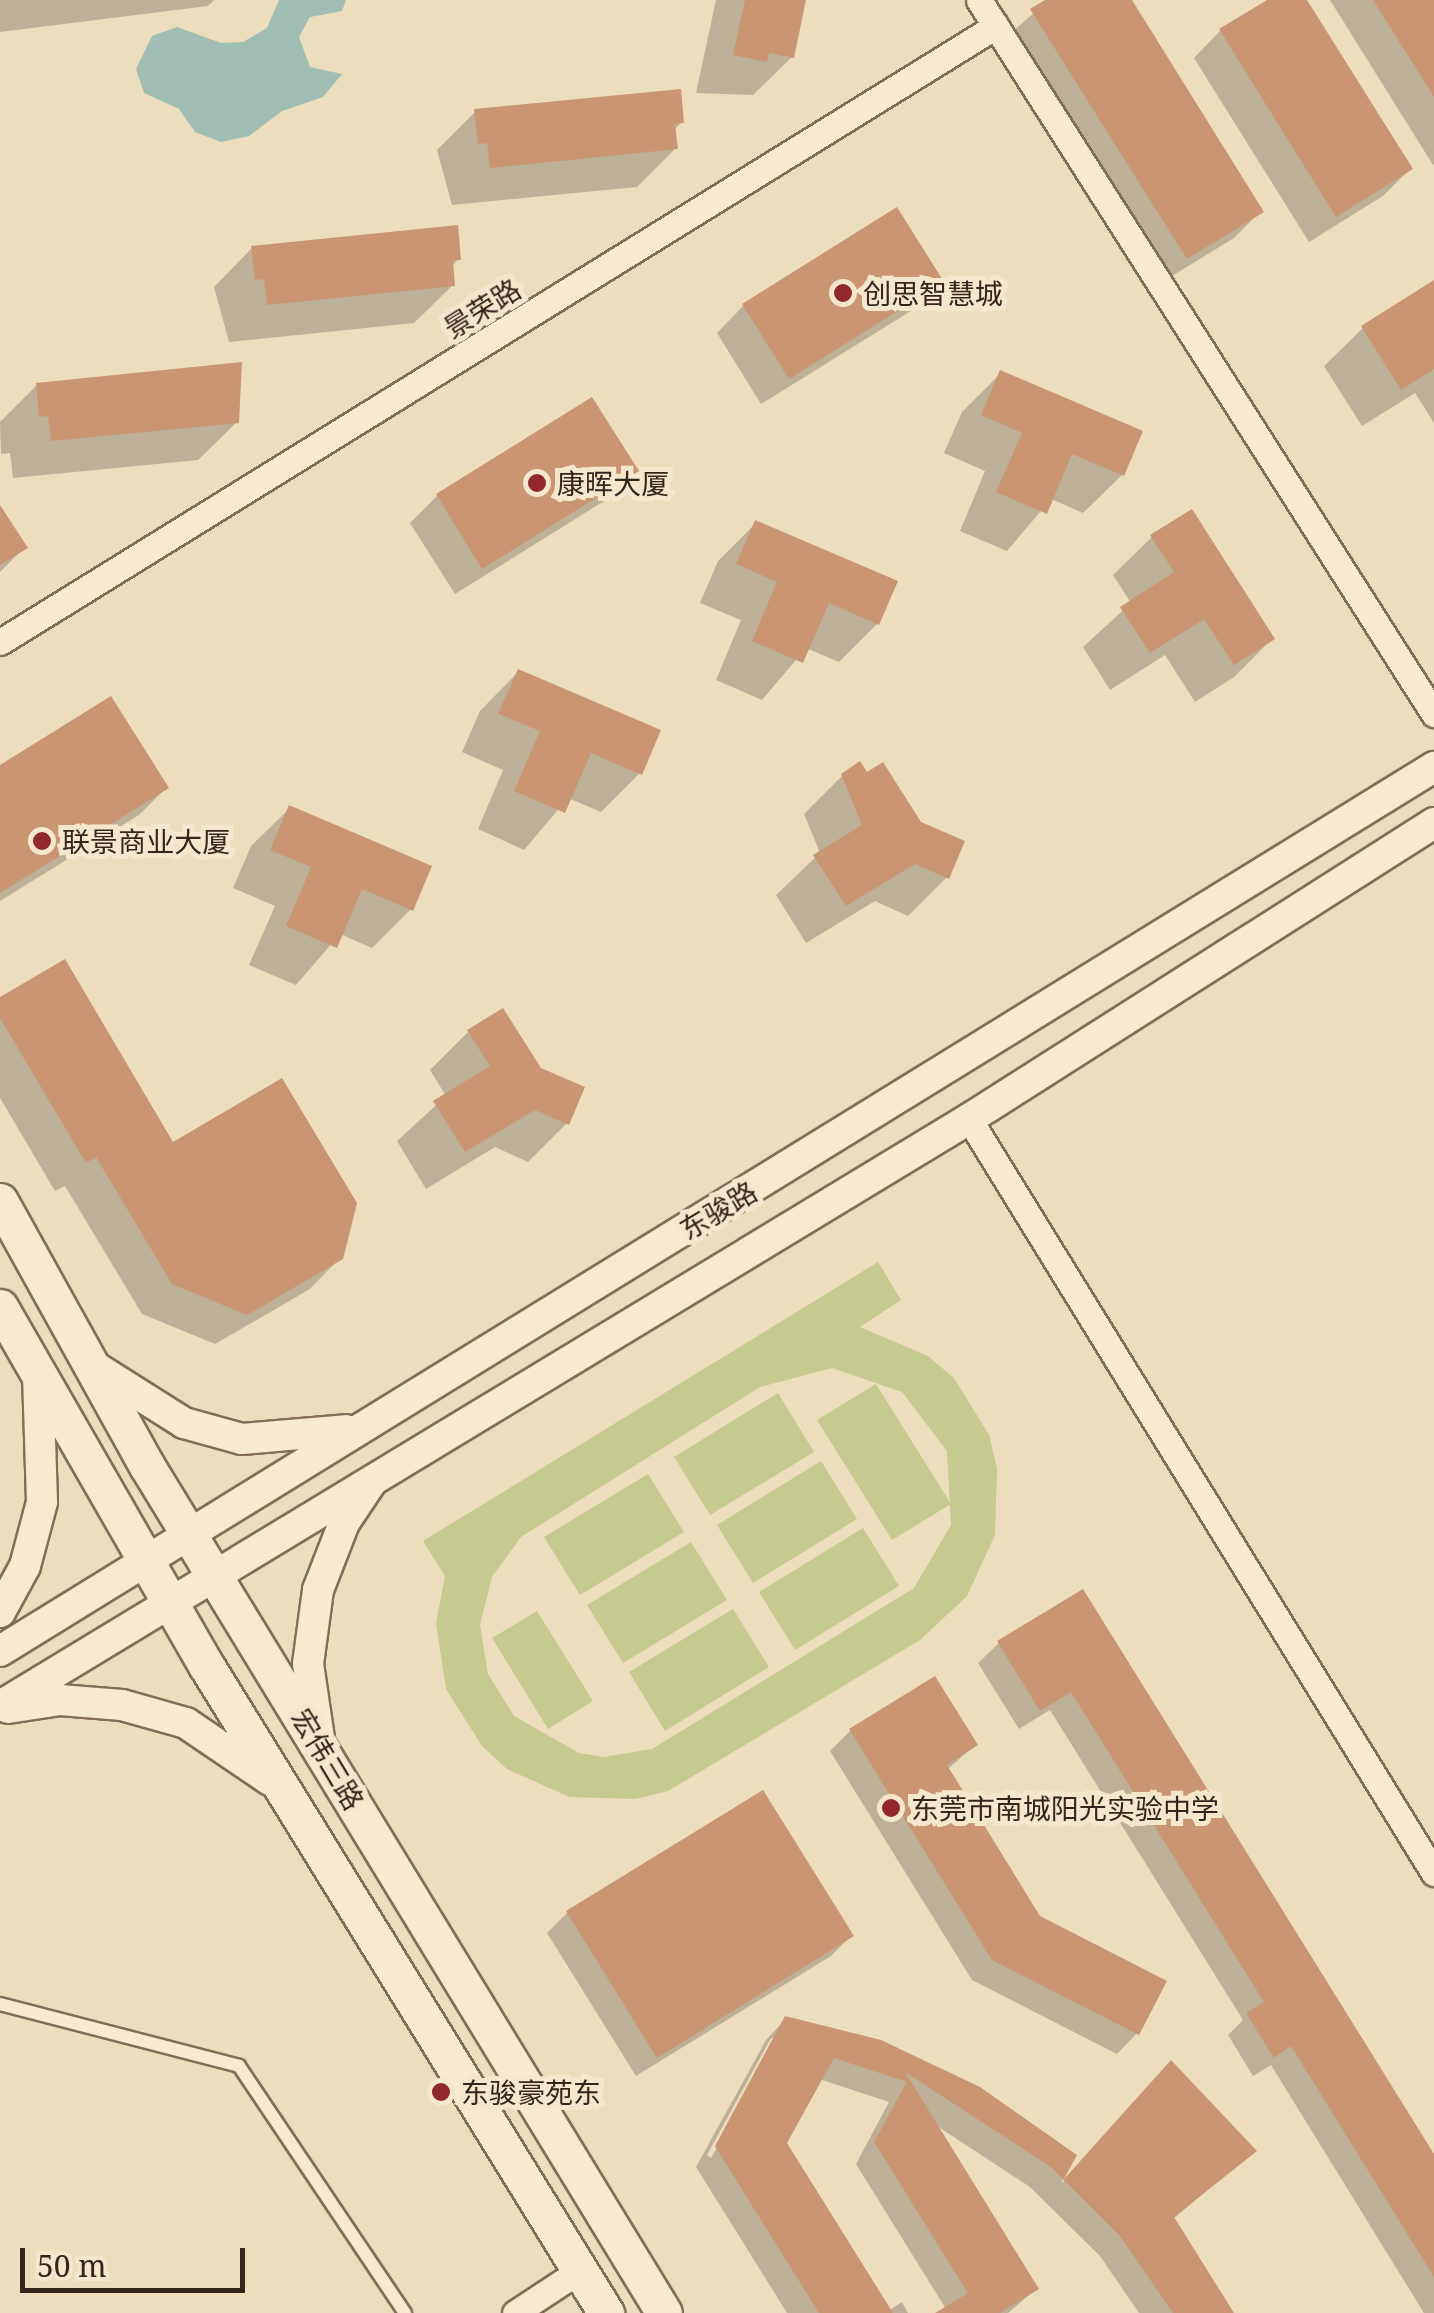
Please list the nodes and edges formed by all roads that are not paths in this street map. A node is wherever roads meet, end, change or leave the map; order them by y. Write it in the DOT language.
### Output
graph roads {
  1 [pos="980,0"];
  2 [pos="996,26"];
  3 [pos="0,642"];
  4 [pos="1434,714"];
  5 [pos="1434,767"];
  6 [pos="1434,823"];
  7 [pos="970,1119"];
  8 [pos="0,1200"];
  9 [pos="0,1307"];
  10 [pos="90,1364"];
  11 [pos="38,1376"];
  12 [pos="359,1428"];
  13 [pos="378,1471"];
  14 [pos="189,1534"];
  15 [pos="144,1562"];
  16 [pos="214,1574"];
  17 [pos="168,1602"];
  18 [pos="0,1612"];
  19 [pos="0,1651"];
  20 [pos="0,1708"];
  21 [pos="321,1748"];
  22 [pos="284,1792"];
  23 [pos="1434,1873"];
  24 [pos="0,2004"];
  25 [pos="579,2270"];
  26 [pos="405,2313"];
  27 [pos="515,2313"];
  28 [pos="606,2313"];
  29 [pos="664,2313"];
  1 -- 2 [label="street"];
  2 -- 3 [label="street, 景荣路"];
  2 -- 4 [label="street"];
  5 -- 12 [label="street, 东骏路"];
  6 -- 7 [label="street, 东骏路"];
  7 -- 13 [label="street, 东骏路"];
  7 -- 23 [label="street"];
  8 -- 10 [label="main road, 宏伟三路"];
  9 -- 11 [label="main road, 宏伟三路"];
  10 -- 12 [label="street"];
  10 -- 14 [label="main road, 宏伟三路"];
  11 -- 15 [label="main road, 宏伟三路"];
  11 -- 18 [label="street"];
  12 -- 14 [label="street, 东骏路"];
  13 -- 16 [label="street, 东骏路"];
  13 -- 21 [label="street"];
  14 -- 15 [label="street, 东骏路"];
  14 -- 16 [label="main road, 宏伟三路"];
  15 -- 17 [label="main road, 宏伟三路"];
  15 -- 19 [label="street, 东骏路"];
  16 -- 17 [label="street, 东骏路"];
  16 -- 21 [label="main road, 宏伟三路"];
  17 -- 20 [label="street, 东骏路"];
  17 -- 22 [label="main road, 宏伟三路"];
  20 -- 22 [label="street"];
  21 -- 29 [label="main road, 宏伟三路"];
  22 -- 25 [label="main road, 宏伟三路"];
  24 -- 26 [label="lane"];
  25 -- 27 [label="street"];
  25 -- 28 [label="main road, 宏伟三路"];
}
